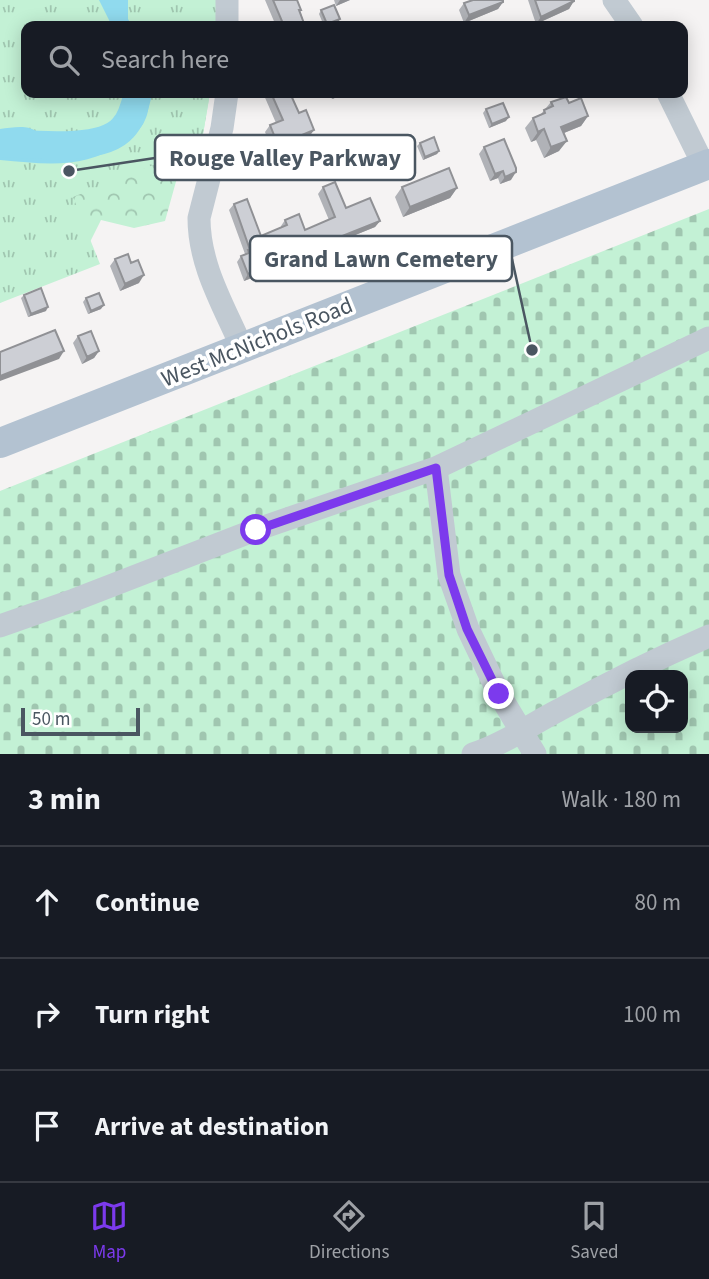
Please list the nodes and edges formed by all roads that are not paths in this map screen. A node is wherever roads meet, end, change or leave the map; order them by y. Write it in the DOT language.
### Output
graph roads {
  1 [pos="228,0"];
  2 [pos="614,0"];
  3 [pos="227,21"];
  4 [pos="629,21"];
  5 [pos="226,98"];
  6 [pos="671,98"];
  7 [pos="707,165"];
  8 [pos="709,338"];
  9 [pos="242,348"];
  10 [pos="0,443"];
  11 [pos="436,468"];
  12 [pos="0,626"];
  13 [pos="709,636"];
  14 [pos="520,732"];
  15 [pos="473,754"];
  16 [pos="535,754"];
  1 -- 3 [label="street"];
  2 -- 4 [label="street"];
  5 -- 9 [label="street"];
  6 -- 7 [label="street"];
  7 -- 9 [label="main road, West McNichols Road"];
  8 -- 11 [label="street"];
  9 -- 10 [label="main road, West McNichols Road"];
  11 -- 12 [label="street"];
  11 -- 14 [label="street"];
  13 -- 14 [label="street"];
  14 -- 15 [label="street"];
  14 -- 16 [label="street"];
}
